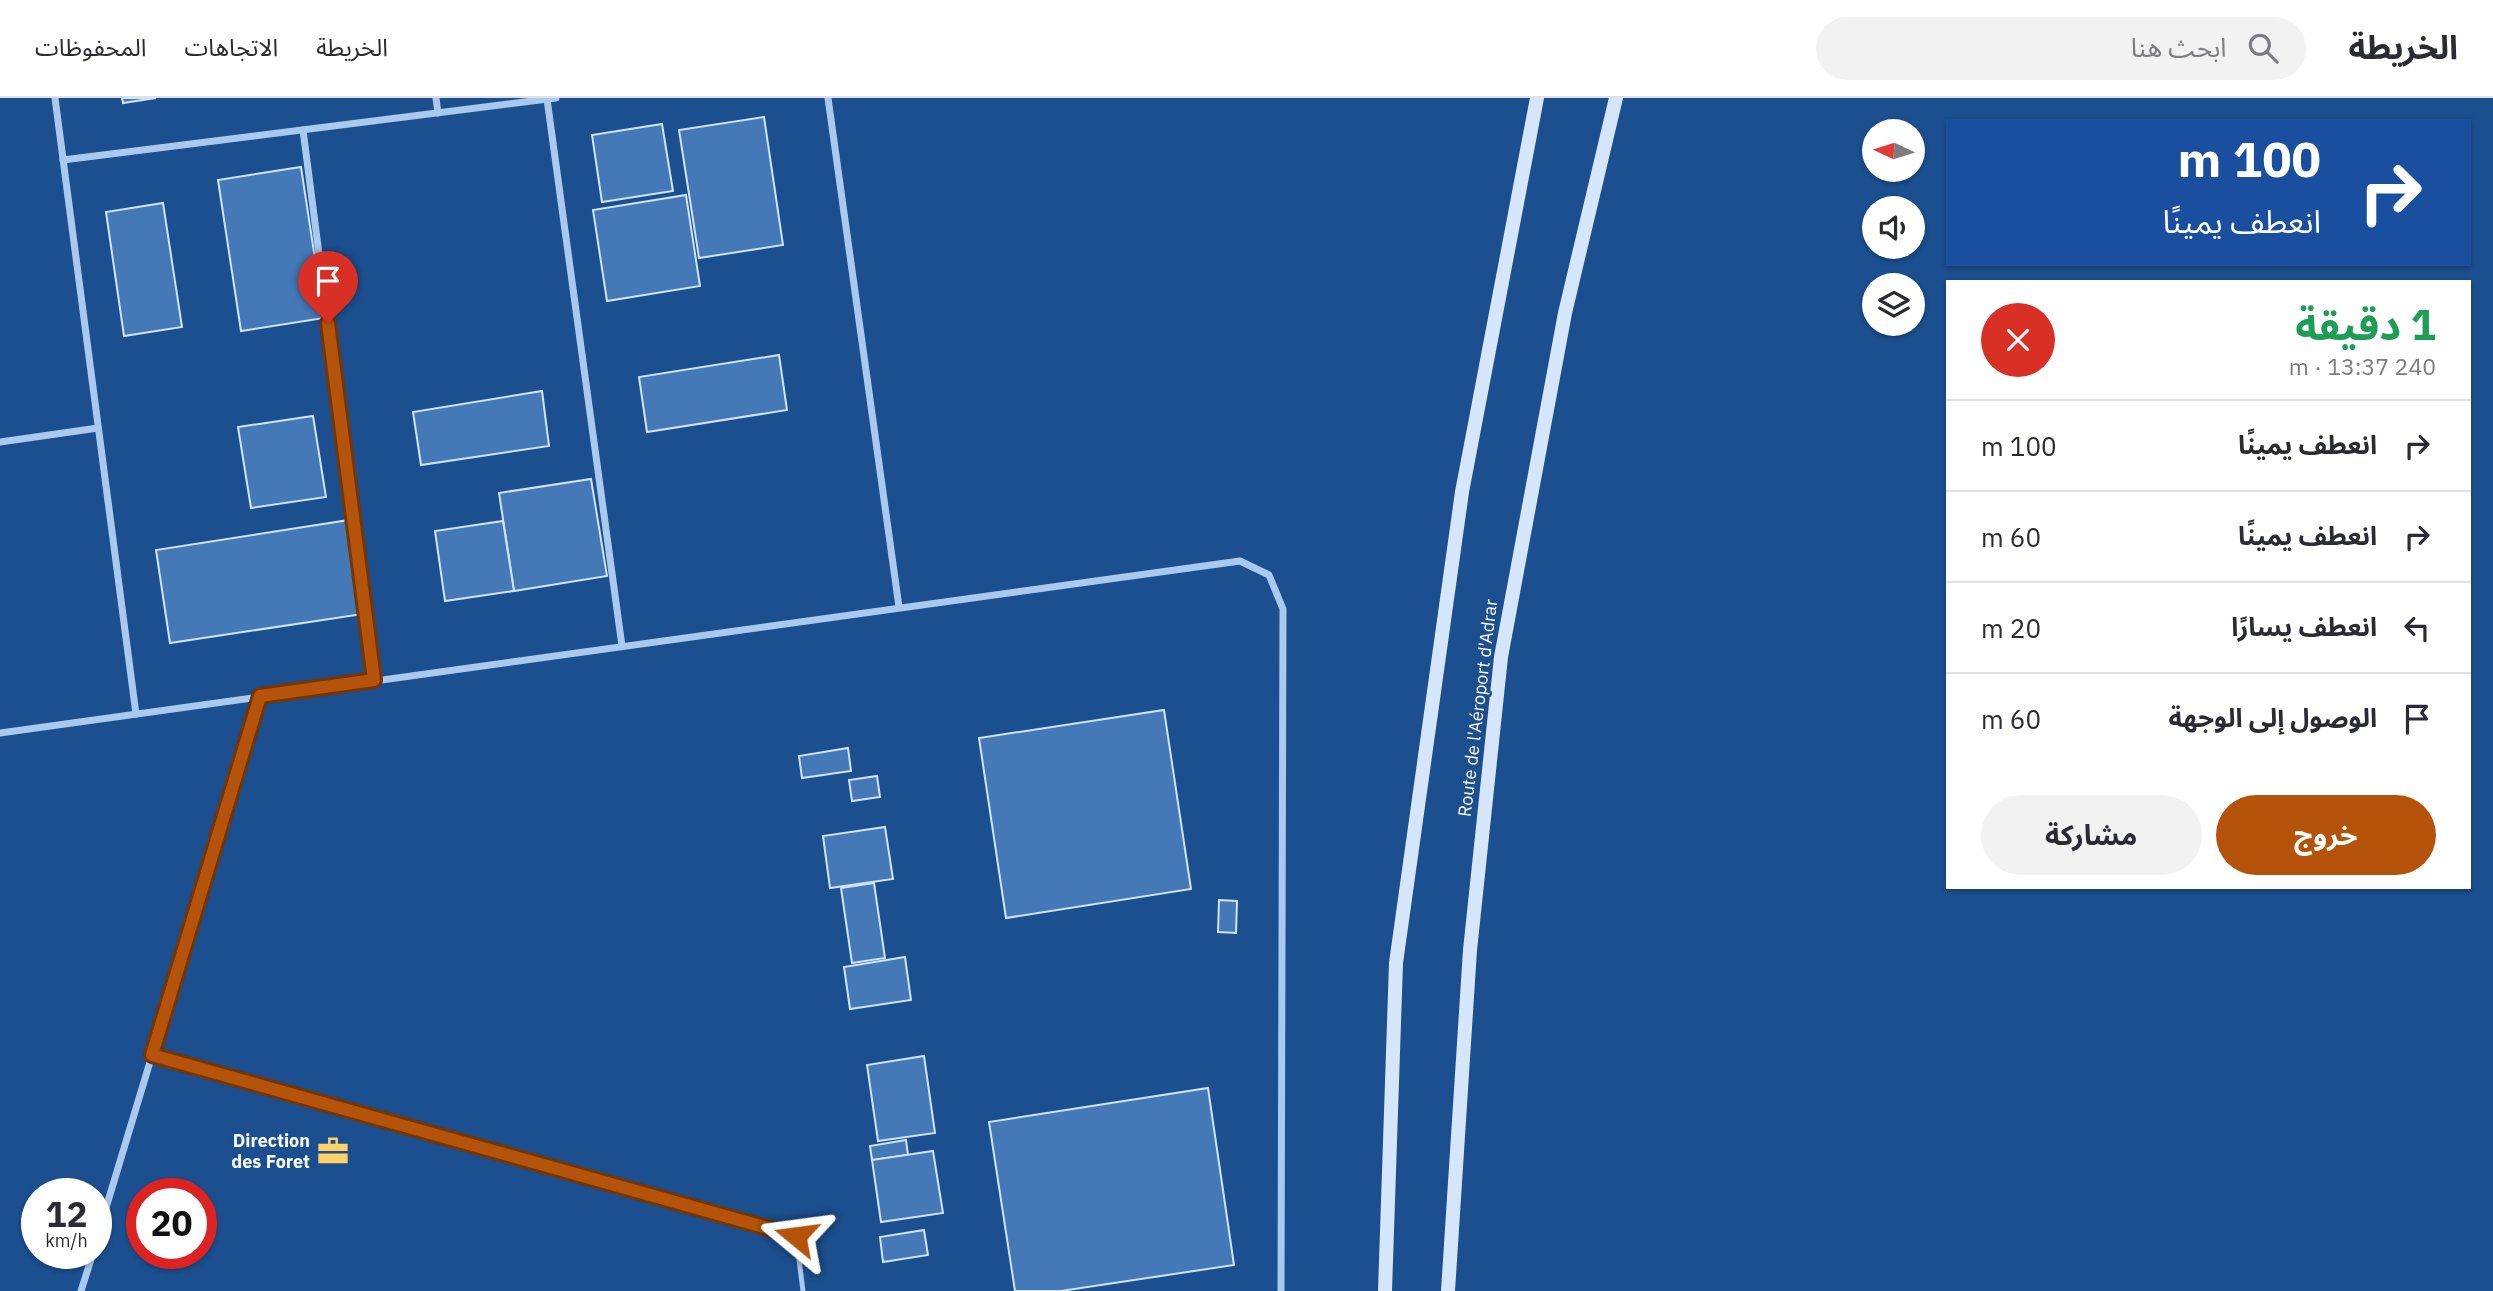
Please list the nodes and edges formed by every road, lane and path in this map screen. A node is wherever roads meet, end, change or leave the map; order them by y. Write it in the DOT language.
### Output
graph roads {
  1 [pos="55,98"];
  2 [pos="436,98"];
  3 [pos="828,98"];
  4 [pos="1537,98"];
  5 [pos="1616,98"];
  6 [pos="551,99"];
  7 [pos="438,113"];
  8 [pos="303,130"];
  9 [pos="63,160"];
  10 [pos="98,428"];
  11 [pos="0,442"];
  12 [pos="899,607"];
  13 [pos="622,646"];
  14 [pos="374,680"];
  15 [pos="260,696"];
  16 [pos="136,714"];
  17 [pos="0,733"];
  18 [pos="152,1055"];
  19 [pos="112,1188"];
  20 [pos="88,1269"];
  21 [pos="81,1291"];
  22 [pos="803,1291"];
  23 [pos="1281,1291"];
  24 [pos="1385,1291"];
  25 [pos="1448,1291"];
  1 -- 9 [label="street"];
  2 -- 7 [label="street"];
  3 -- 12 [label="street"];
  4 -- 24 [label="main road"];
  5 -- 25 [label="main road, Route de l'Aéroport d'Adrar"];
  6 -- 7 [label="street"];
  6 -- 13 [label="street"];
  7 -- 8 [label="street"];
  8 -- 9 [label="street"];
  8 -- 14 [label="street"];
  9 -- 10 [label="street"];
  10 -- 11 [label="street"];
  10 -- 16 [label="street"];
  12 -- 13 [label="street"];
  12 -- 23 [label="street"];
  13 -- 14 [label="street"];
  14 -- 15 [label="street"];
  15 -- 16 [label="street"];
  15 -- 18 [label="street"];
  16 -- 17 [label="street"];
  18 -- 19 [label="street"];
  18 -- 22 [label="lane"];
  20 -- 21 [label="street"];
}
